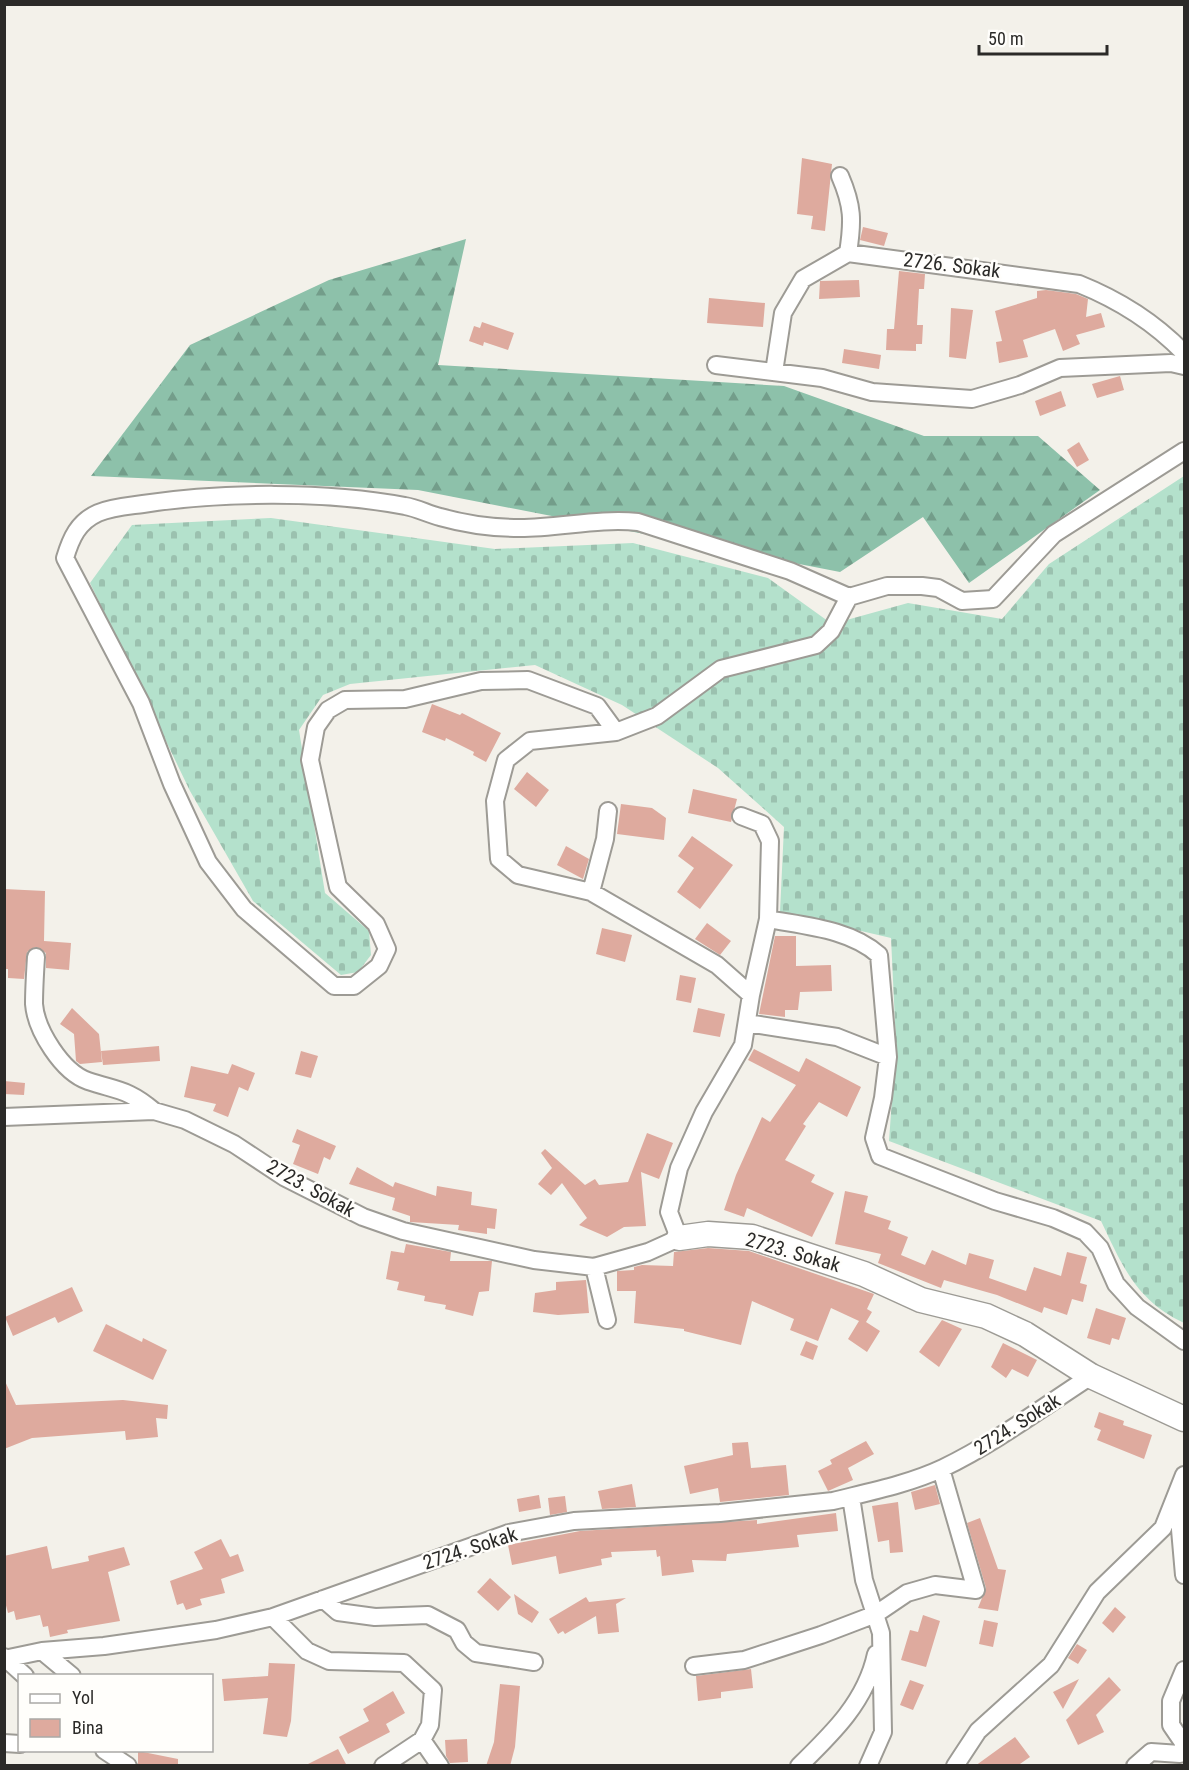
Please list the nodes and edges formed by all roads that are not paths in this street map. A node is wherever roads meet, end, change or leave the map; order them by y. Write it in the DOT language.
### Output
graph roads {
  1 [pos="840,176"];
  2 [pos="848,253"];
  3 [pos="1185,353"];
  4 [pos="716,365"];
  5 [pos="1185,366"];
  6 [pos="774,372"];
  7 [pos="1185,451"];
  8 [pos="849,597"];
  9 [pos="616,732"];
  10 [pos="608,811"];
  11 [pos="741,816"];
  12 [pos="591,892"];
  13 [pos="768,919"];
  14 [pos="36,957"];
  15 [pos="751,995"];
  16 [pos="747,1023"];
  17 [pos="888,1057"];
  18 [pos="153,1111"];
  19 [pos="4,1117"];
  20 [pos="679,1238"];
  21 [pos="594,1267"];
  22 [pos="607,1320"];
  23 [pos="1185,1341"];
  24 [pos="1091,1376"];
  25 [pos="1185,1419"];
  26 [pos="941,1469"];
  27 [pos="1184,1474"];
  28 [pos="851,1497"];
  29 [pos="1185,1575"];
  30 [pos="323,1599"];
  31 [pos="876,1614"];
  32 [pos="273,1617"];
  33 [pos="881,1633"];
  34 [pos="42,1651"];
  35 [pos="5,1658"];
  36 [pos="534,1662"];
  37 [pos="694,1665"];
  38 [pos="1185,1670"];
  39 [pos="23,1674"];
  40 [pos="70,1674"];
  41 [pos="422,1740"];
  42 [pos="107,1752"];
  43 [pos="1181,1752"];
  44 [pos="128,1766"];
  45 [pos="383,1766"];
  46 [pos="440,1766"];
  47 [pos="799,1766"];
  48 [pos="867,1766"];
  49 [pos="955,1766"];
  50 [pos="1136,1766"];
  1 -- 2 [label="street"];
  2 -- 3 [label="street, 2726. Sokak"];
  2 -- 6 [label="street"];
  4 -- 6 [label="street"];
  5 -- 6 [label="street"];
  7 -- 8 [label="street"];
  8 -- 9 [label="street"];
  8 -- 9 [label="street"];
  9 -- 12 [label="street"];
  10 -- 12 [label="street"];
  11 -- 13 [label="street"];
  12 -- 15 [label="street"];
  13 -- 15 [label="street"];
  13 -- 17 [label="street"];
  14 -- 18 [label="street, 2723. Sokak"];
  15 -- 16 [label="street"];
  16 -- 17 [label="street"];
  16 -- 20 [label="street"];
  17 -- 23 [label="street"];
  18 -- 19 [label="street, 2723. Sokak"];
  18 -- 21 [label="street, 2723. Sokak"];
  20 -- 21 [label="street, 2723. Sokak"];
  20 -- 24 [label="street, 2723. Sokak"];
  21 -- 22 [label="street"];
  24 -- 25 [label="street, 2723. Sokak"];
  24 -- 26 [label="street, 2724. Sokak"];
  26 -- 28 [label="street, 2724. Sokak"];
  26 -- 31 [label="street"];
  27 -- 29 [label="street"];
  27 -- 49 [label="street"];
  28 -- 30 [label="street, 2724. Sokak"];
  28 -- 31 [label="street"];
  30 -- 32 [label="street, 2724. Sokak"];
  30 -- 36 [label="street"];
  31 -- 33 [label="street"];
  31 -- 37 [label="street"];
  32 -- 34 [label="street, 2724. Sokak"];
  32 -- 41 [label="street"];
  33 -- 47 [label="street"];
  33 -- 48 [label="street"];
  34 -- 35 [label="street, 2724. Sokak"];
  34 -- 40 [label="street"];
  35 -- 39 [label="street"];
  38 -- 43 [label="street"];
  41 -- 45 [label="street"];
  41 -- 46 [label="street"];
  42 -- 44 [label="street"];
  43 -- 50 [label="street"];
}
